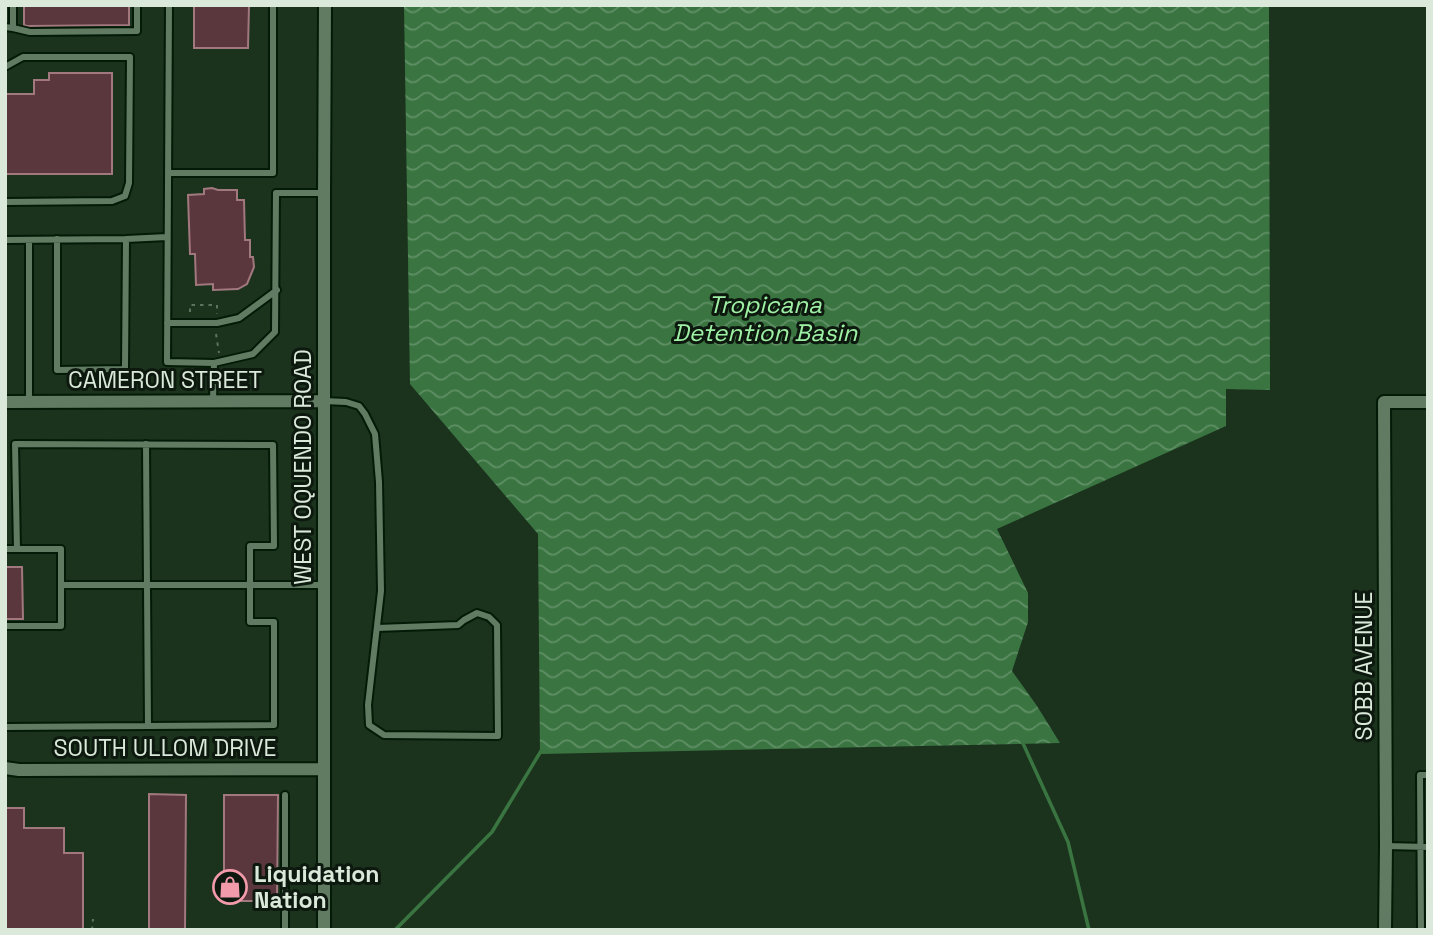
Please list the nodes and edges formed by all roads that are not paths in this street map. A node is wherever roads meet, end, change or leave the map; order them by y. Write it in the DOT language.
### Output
graph roads {
  1 [pos="13,5"];
  2 [pos="137,5"];
  3 [pos="169,5"];
  4 [pos="273,5"];
  5 [pos="325,5"];
  6 [pos="9,27"];
  7 [pos="5,66"];
  8 [pos="167,173"];
  9 [pos="324,193"];
  10 [pos="5,202"];
  11 [pos="167,237"];
  12 [pos="57,239"];
  13 [pos="126,239"];
  14 [pos="5,240"];
  15 [pos="29,240"];
  16 [pos="277,290"];
  17 [pos="167,323"];
  18 [pos="214,363"];
  19 [pos="214,401"];
  20 [pos="324,401"];
  21 [pos="5,402"];
  22 [pos="29,402"];
  23 [pos="1428,402"];
  24 [pos="146,444"];
  25 [pos="5,549"];
  26 [pos="17,549"];
  27 [pos="61,585"];
  28 [pos="148,585"];
  29 [pos="250,585"];
  30 [pos="323,585"];
  31 [pos="5,626"];
  32 [pos="377,628"];
  33 [pos="148,726"];
  34 [pos="5,727"];
  35 [pos="5,768"];
  36 [pos="324,769"];
  37 [pos="1428,775"];
  38 [pos="285,796"];
  39 [pos="1386,846"];
  40 [pos="1424,847"];
  41 [pos="285,929"];
  42 [pos="324,930"];
  43 [pos="1385,930"];
  44 [pos="1421,930"];
  1 -- 6 [label="lane"];
  2 -- 6 [label="lane"];
  3 -- 8 [label="lane"];
  4 -- 8 [label="lane"];
  5 -- 9 [label="street, WEST OQUENDO ROAD"];
  7 -- 10 [label="lane"];
  8 -- 11 [label="lane"];
  9 -- 16 [label="lane"];
  9 -- 20 [label="street, WEST OQUENDO ROAD"];
  11 -- 13 [label="lane"];
  11 -- 17 [label="lane"];
  12 -- 13 [label="lane"];
  12 -- 13 [label="lane"];
  12 -- 15 [label="lane"];
  14 -- 15 [label="lane"];
  15 -- 22 [label="lane"];
  16 -- 17 [label="lane"];
  16 -- 18 [label="lane"];
  17 -- 18 [label="lane"];
  18 -- 19 [label="lane"];
  19 -- 20 [label="street, CAMERON STREET"];
  19 -- 22 [label="street, CAMERON STREET"];
  20 -- 30 [label="street, WEST OQUENDO ROAD"];
  20 -- 32 [label="lane"];
  21 -- 22 [label="street, CAMERON STREET"];
  23 -- 39 [label="street, SOBB AVENUE"];
  24 -- 26 [label="lane"];
  24 -- 28 [label="lane"];
  24 -- 29 [label="lane"];
  25 -- 26 [label="lane"];
  26 -- 27 [label="lane"];
  27 -- 28 [label="lane"];
  27 -- 31 [label="lane"];
  28 -- 29 [label="lane"];
  28 -- 33 [label="lane"];
  29 -- 30 [label="lane"];
  29 -- 33 [label="lane"];
  30 -- 36 [label="street, WEST OQUENDO ROAD"];
  32 -- 32 [label="lane"];
  33 -- 34 [label="lane"];
  35 -- 36 [label="street, SOUTH ULLOM DRIVE"];
  36 -- 42 [label="street, WEST OQUENDO ROAD"];
  37 -- 40 [label="lane"];
  38 -- 41 [label="lane"];
  39 -- 40 [label="lane"];
  39 -- 43 [label="street, SOBB AVENUE"];
  40 -- 44 [label="lane"];
}
